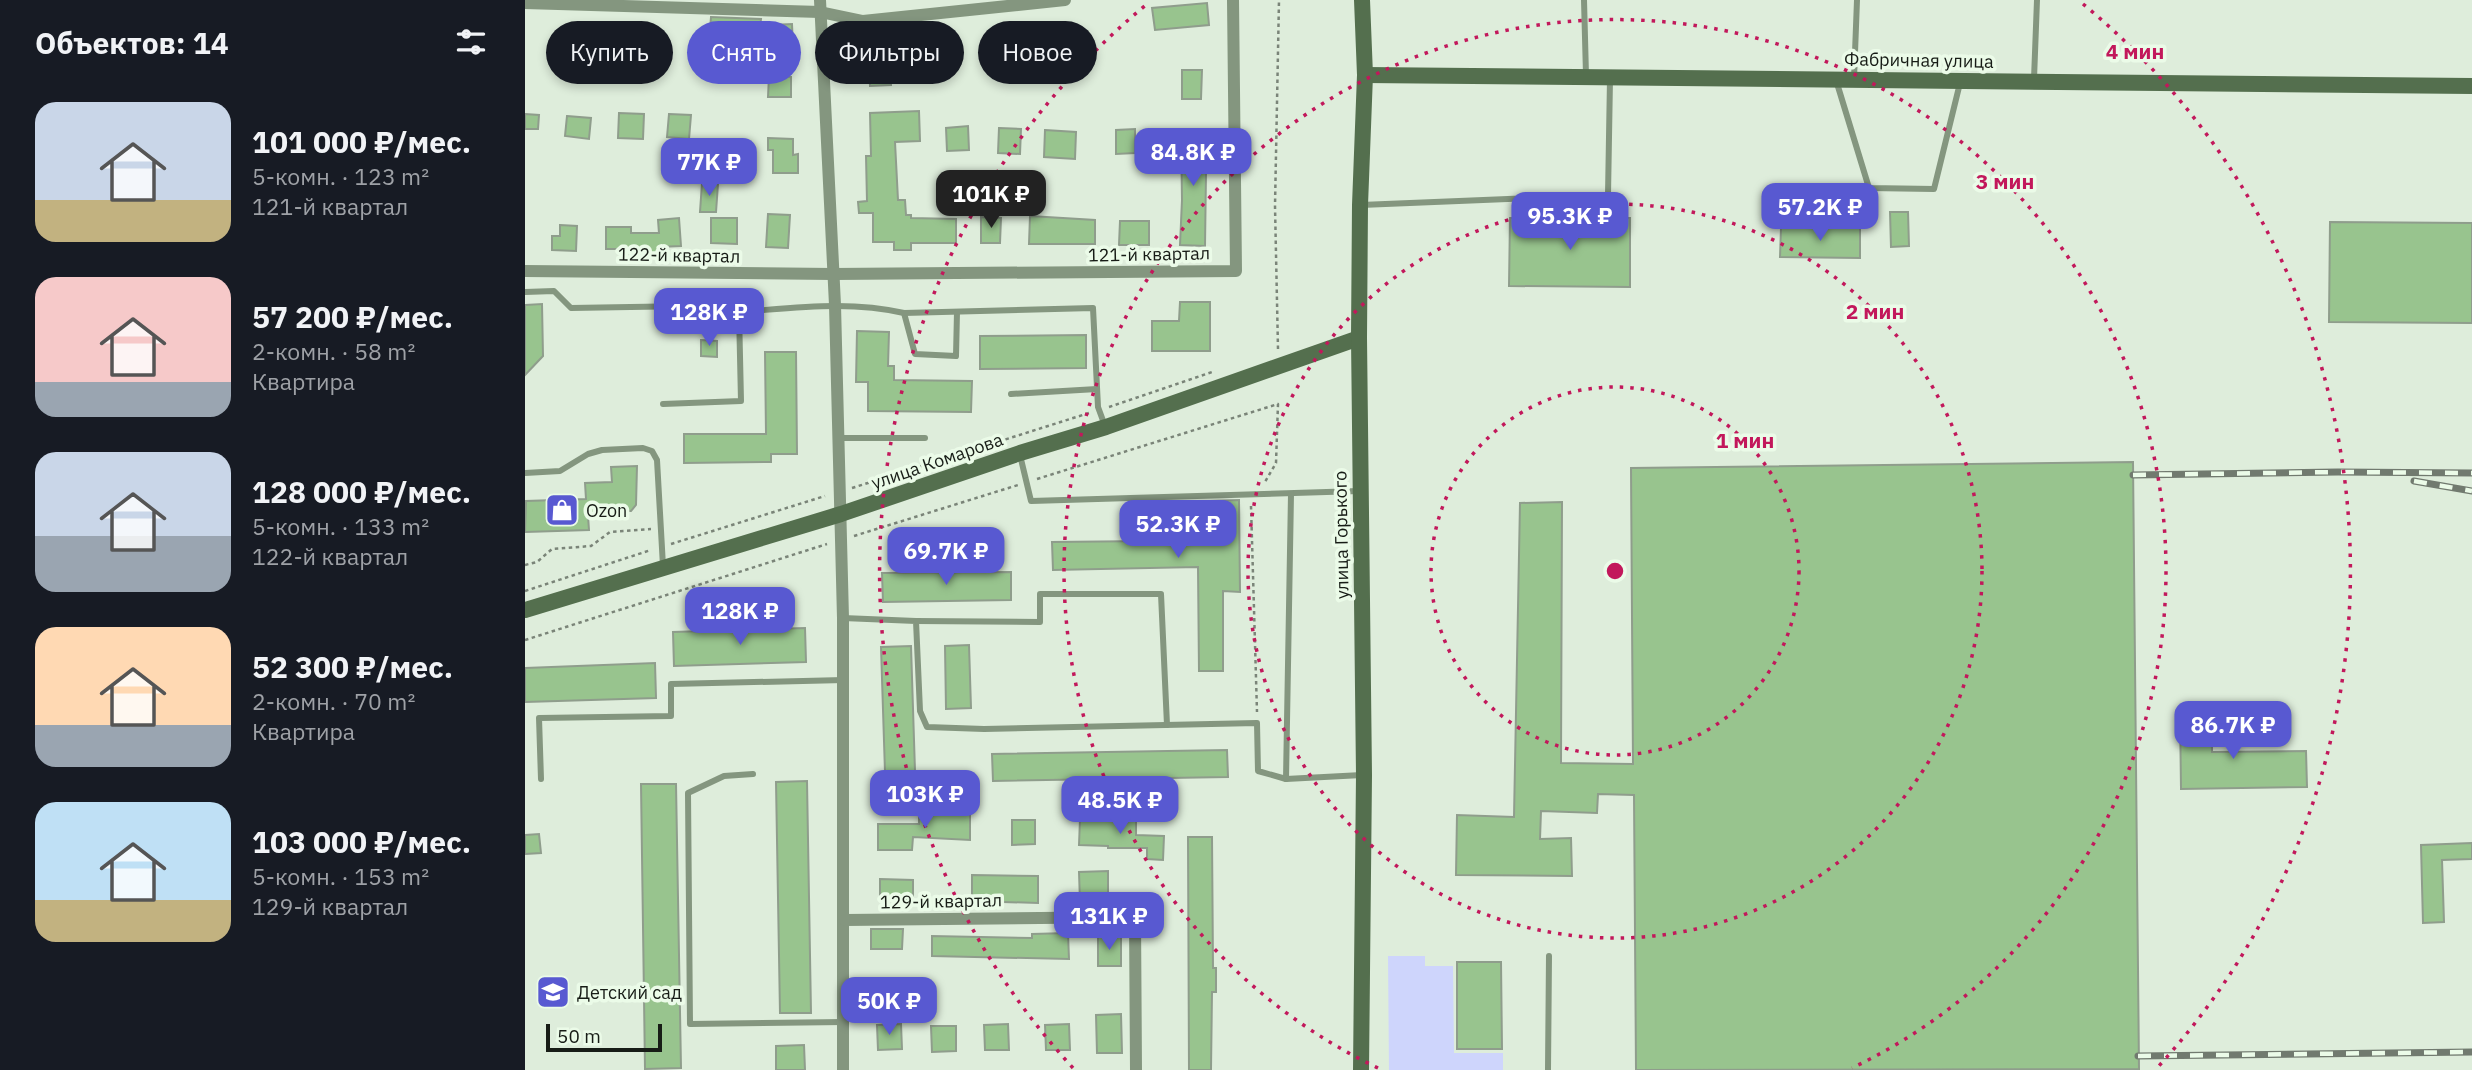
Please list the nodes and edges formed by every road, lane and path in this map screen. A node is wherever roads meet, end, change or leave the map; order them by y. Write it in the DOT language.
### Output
graph roads {
  1 [pos="1065,0"];
  2 [pos="1233,0"];
  3 [pos="1279,0"];
  4 [pos="1363,0"];
  5 [pos="1584,0"];
  6 [pos="1857,0"];
  7 [pos="2036,0"];
  8 [pos="525,3"];
  9 [pos="820,6"];
  10 [pos="1365,75"];
  11 [pos="1586,77"];
  12 [pos="1610,77"];
  13 [pos="1836,78"];
  14 [pos="1854,79"];
  15 [pos="1961,80"];
  16 [pos="2034,81"];
  17 [pos="2472,86"];
  18 [pos="1360,205"];
  19 [pos="525,271"];
  20 [pos="833,275"];
  21 [pos="525,292"];
  22 [pos="835,305"];
  23 [pos="739,312"];
  24 [pos="957,312"];
  25 [pos="904,313"];
  26 [pos="1359,338"];
  27 [pos="1279,349"];
  28 [pos="1215,371"];
  29 [pos="1097,389"];
  30 [pos="1011,394"];
  31 [pos="663,404"];
  32 [pos="1099,410"];
  33 [pos="1105,427"];
  34 [pos="838,438"];
  35 [pos="925,438"];
  36 [pos="1020,453"];
  37 [pos="525,473"];
  38 [pos="1026,482"];
  39 [pos="1359,491"];
  40 [pos="840,492"];
  41 [pos="1291,494"];
  42 [pos="1257,495"];
  43 [pos="841,514"];
  44 [pos="661,529"];
  45 [pos="841,540"];
  46 [pos="662,547"];
  47 [pos="525,565"];
  48 [pos="663,568"];
  49 [pos="525,591"];
  50 [pos="525,610"];
  51 [pos="843,618"];
  52 [pos="916,621"];
  53 [pos="525,640"];
  54 [pos="844,680"];
  55 [pos="1257,723"];
  56 [pos="1167,725"];
  57 [pos="753,774"];
  58 [pos="1364,775"];
  59 [pos="541,779"];
  60 [pos="1286,779"];
  61 [pos="845,920"];
  62 [pos="1549,956"];
  63 [pos="844,1022"];
  64 [pos="843,1070"];
  65 [pos="1136,1070"];
  66 [pos="1361,1070"];
  67 [pos="1548,1070"];
  1 -- 9 [label="street"];
  2 -- 20 [label="street, 121-й квартал"];
  3 -- 27 [label="path"];
  4 -- 10 [label="main road, улица Горького"];
  5 -- 11 [label="lane"];
  6 -- 14 [label="lane"];
  7 -- 16 [label="lane"];
  8 -- 9 [label="street"];
  9 -- 20 [label="street"];
  10 -- 11 [label="main road, Фабричная улица"];
  10 -- 18 [label="main road, улица Горького"];
  11 -- 12 [label="main road, Фабричная улица"];
  12 -- 13 [label="main road, Фабричная улица"];
  12 -- 18 [label="lane"];
  13 -- 14 [label="main road, Фабричная улица"];
  13 -- 15 [label="lane"];
  14 -- 15 [label="main road, Фабричная улица"];
  15 -- 16 [label="main road, Фабричная улица"];
  16 -- 17 [label="main road, Фабричная улица"];
  18 -- 26 [label="main road, улица Горького"];
  19 -- 20 [label="street, 122-й квартал"];
  20 -- 22 [label="street"];
  21 -- 23 [label="lane"];
  22 -- 23 [label="lane"];
  22 -- 25 [label="lane"];
  22 -- 34 [label="street"];
  23 -- 31 [label="lane"];
  24 -- 25 [label="lane"];
  24 -- 25 [label="lane"];
  24 -- 29 [label="lane"];
  26 -- 33 [label="main road, улица Комарова"];
  26 -- 39 [label="main road, улица Горького"];
  28 -- 32 [label="path"];
  29 -- 30 [label="lane"];
  29 -- 32 [label="lane"];
  32 -- 33 [label="lane"];
  32 -- 40 [label="path"];
  33 -- 36 [label="main road, улица Комарова"];
  34 -- 35 [label="lane"];
  34 -- 40 [label="street"];
  36 -- 38 [label="lane"];
  36 -- 43 [label="main road, улица Комарова"];
  37 -- 44 [label="lane"];
  38 -- 42 [label="lane"];
  38 -- 42 [label="path"];
  38 -- 45 [label="path"];
  39 -- 41 [label="lane"];
  39 -- 58 [label="main road, улица Горького"];
  40 -- 43 [label="street"];
  40 -- 46 [label="path"];
  41 -- 42 [label="lane"];
  41 -- 60 [label="lane"];
  42 -- 55 [label="path"];
  43 -- 45 [label="street"];
  43 -- 48 [label="main road, улица Комарова"];
  44 -- 46 [label="lane"];
  44 -- 47 [label="path"];
  45 -- 51 [label="street"];
  45 -- 53 [label="path"];
  46 -- 48 [label="lane"];
  46 -- 49 [label="path"];
  48 -- 50 [label="main road, улица Комарова"];
  51 -- 52 [label="lane"];
  51 -- 54 [label="street"];
  52 -- 56 [label="lane"];
  52 -- 56 [label="lane"];
  54 -- 59 [label="lane"];
  54 -- 61 [label="street"];
  55 -- 56 [label="lane"];
  55 -- 60 [label="lane"];
  57 -- 63 [label="lane"];
  58 -- 60 [label="lane"];
  58 -- 66 [label="main road, улица Горького"];
  61 -- 63 [label="street"];
  61 -- 65 [label="street, 129-й квартал"];
  62 -- 67 [label="lane"];
  63 -- 64 [label="street"];
}
